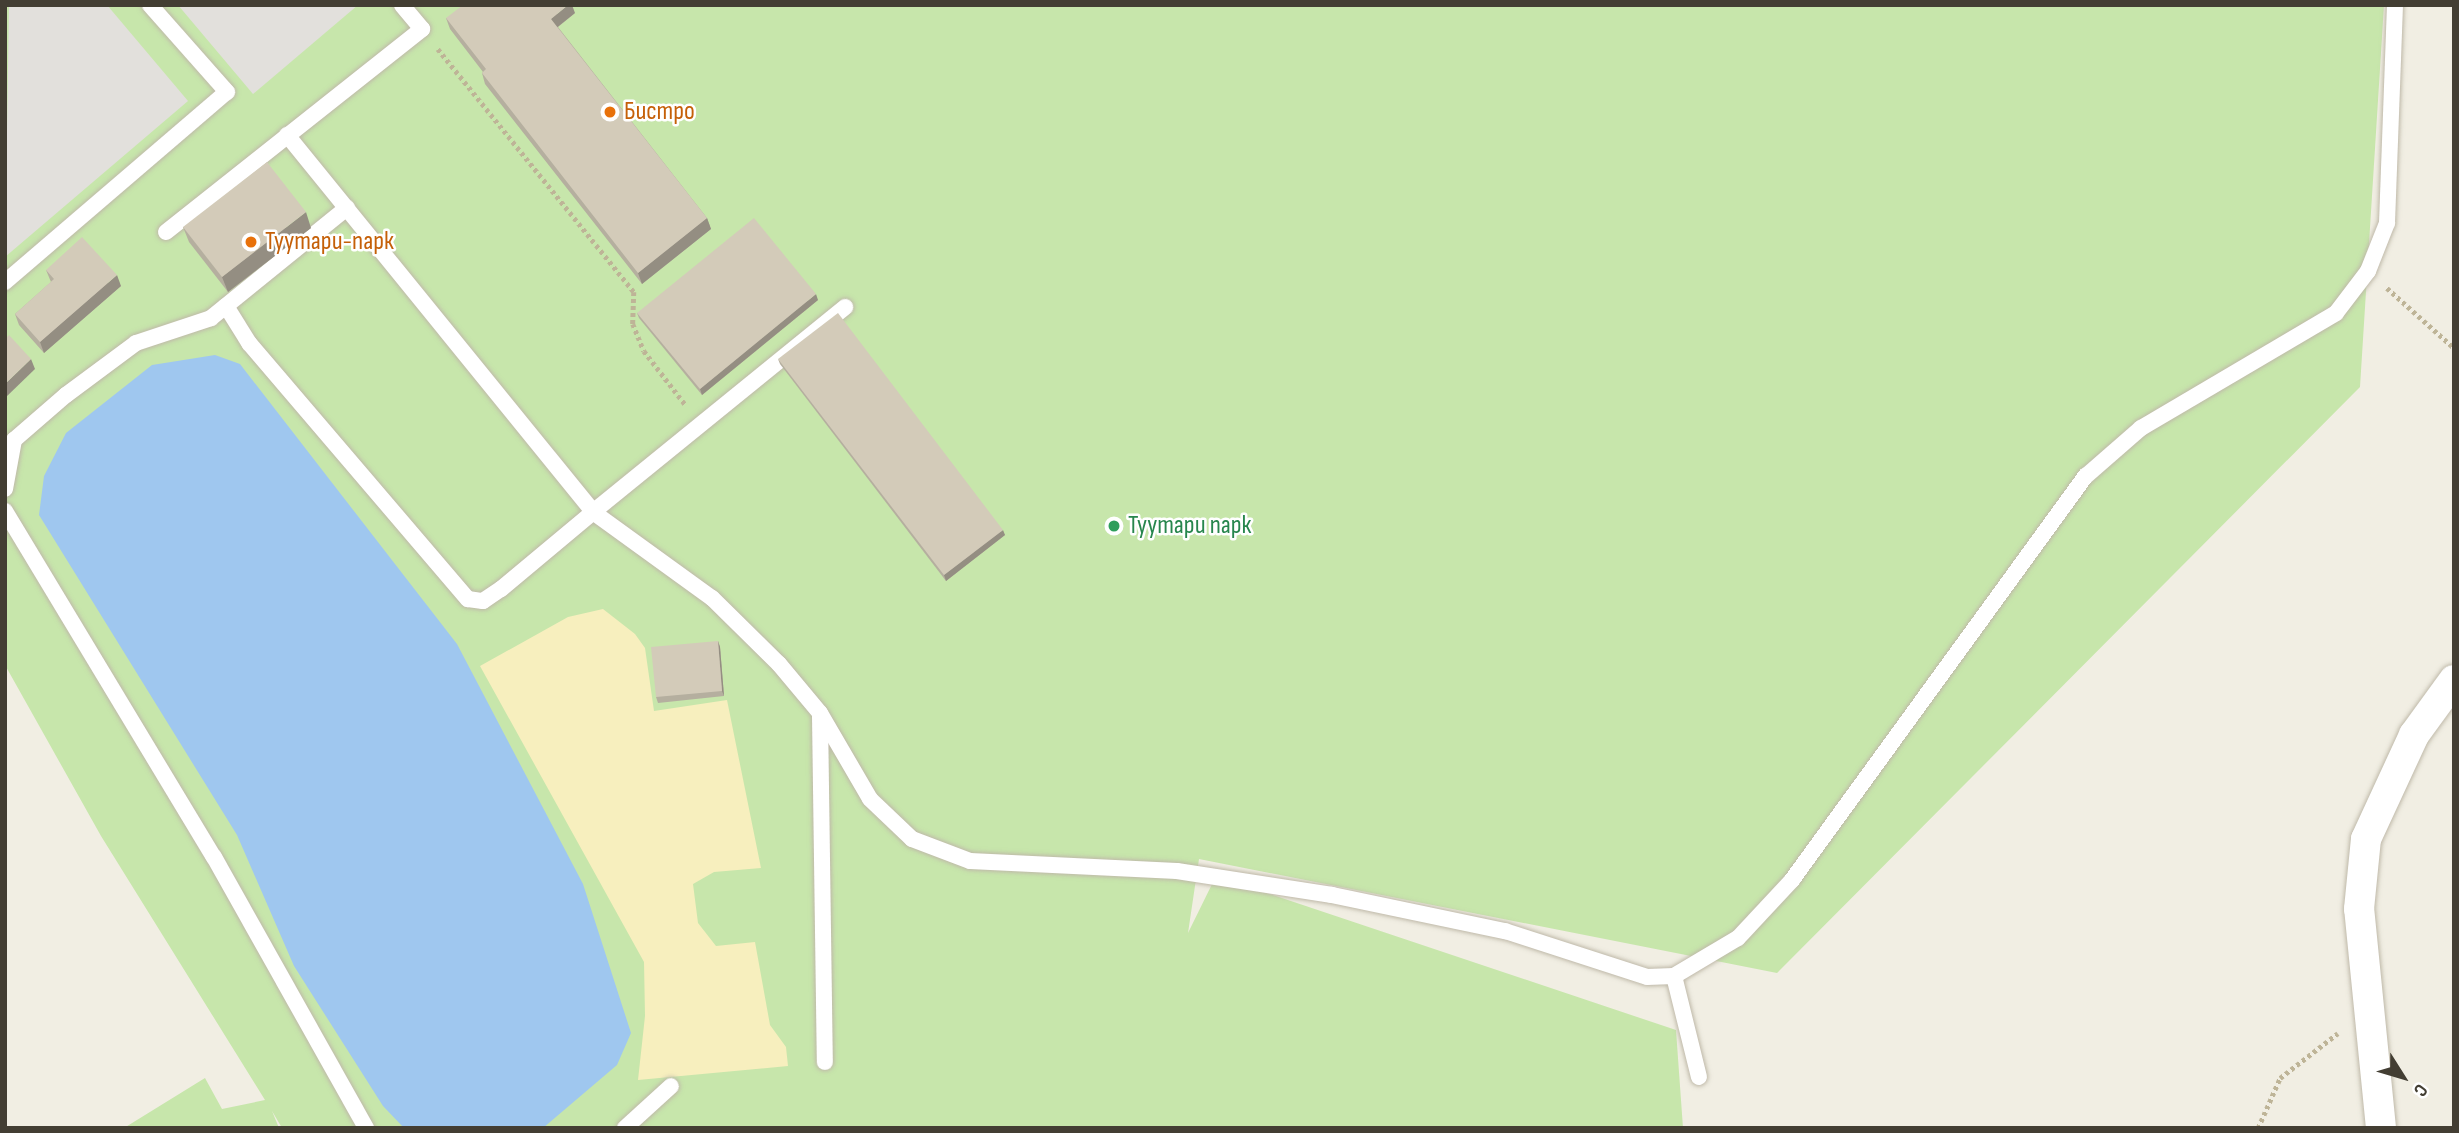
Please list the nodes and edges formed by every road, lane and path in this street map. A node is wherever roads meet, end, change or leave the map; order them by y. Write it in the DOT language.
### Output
graph roads {
  1 [pos="150,5"];
  2 [pos="402,5"];
  3 [pos="2395,5"];
  4 [pos="422,29"];
  5 [pos="288,135"];
  6 [pos="346,208"];
  7 [pos="166,232"];
  8 [pos="2368,271"];
  9 [pos="5,282"];
  10 [pos="226,306"];
  11 [pos="845,307"];
  12 [pos="2454,348"];
  13 [pos="701,424"];
  14 [pos="5,489"];
  15 [pos="5,511"];
  16 [pos="593,512"];
  17 [pos="2454,680"];
  18 [pos="820,713"];
  19 [pos="1674,976"];
  20 [pos="2372,1007"];
  21 [pos="825,1062"];
  22 [pos="1699,1077"];
  23 [pos="671,1086"];
  24 [pos="366,1128"];
  25 [pos="625,1128"];
  26 [pos="2258,1128"];
  27 [pos="2381,1128"];
  1 -- 9 [label="lane"];
  2 -- 4 [label="lane"];
  3 -- 8 [label="lane"];
  4 -- 5 [label="lane"];
  4 -- 13 [label="path"];
  5 -- 6 [label="lane"];
  5 -- 7 [label="lane"];
  6 -- 10 [label="lane"];
  6 -- 16 [label="lane"];
  8 -- 12 [label="path"];
  8 -- 19 [label="lane"];
  10 -- 14 [label="lane"];
  10 -- 16 [label="lane"];
  11 -- 13 [label="lane"];
  13 -- 16 [label="lane"];
  15 -- 24 [label="lane"];
  16 -- 18 [label="lane"];
  17 -- 20 [label="street"];
  18 -- 19 [label="lane"];
  18 -- 21 [label="lane"];
  19 -- 22 [label="lane"];
  20 -- 26 [label="path"];
  20 -- 27 [label="street"];
  23 -- 25 [label="lane"];
}
